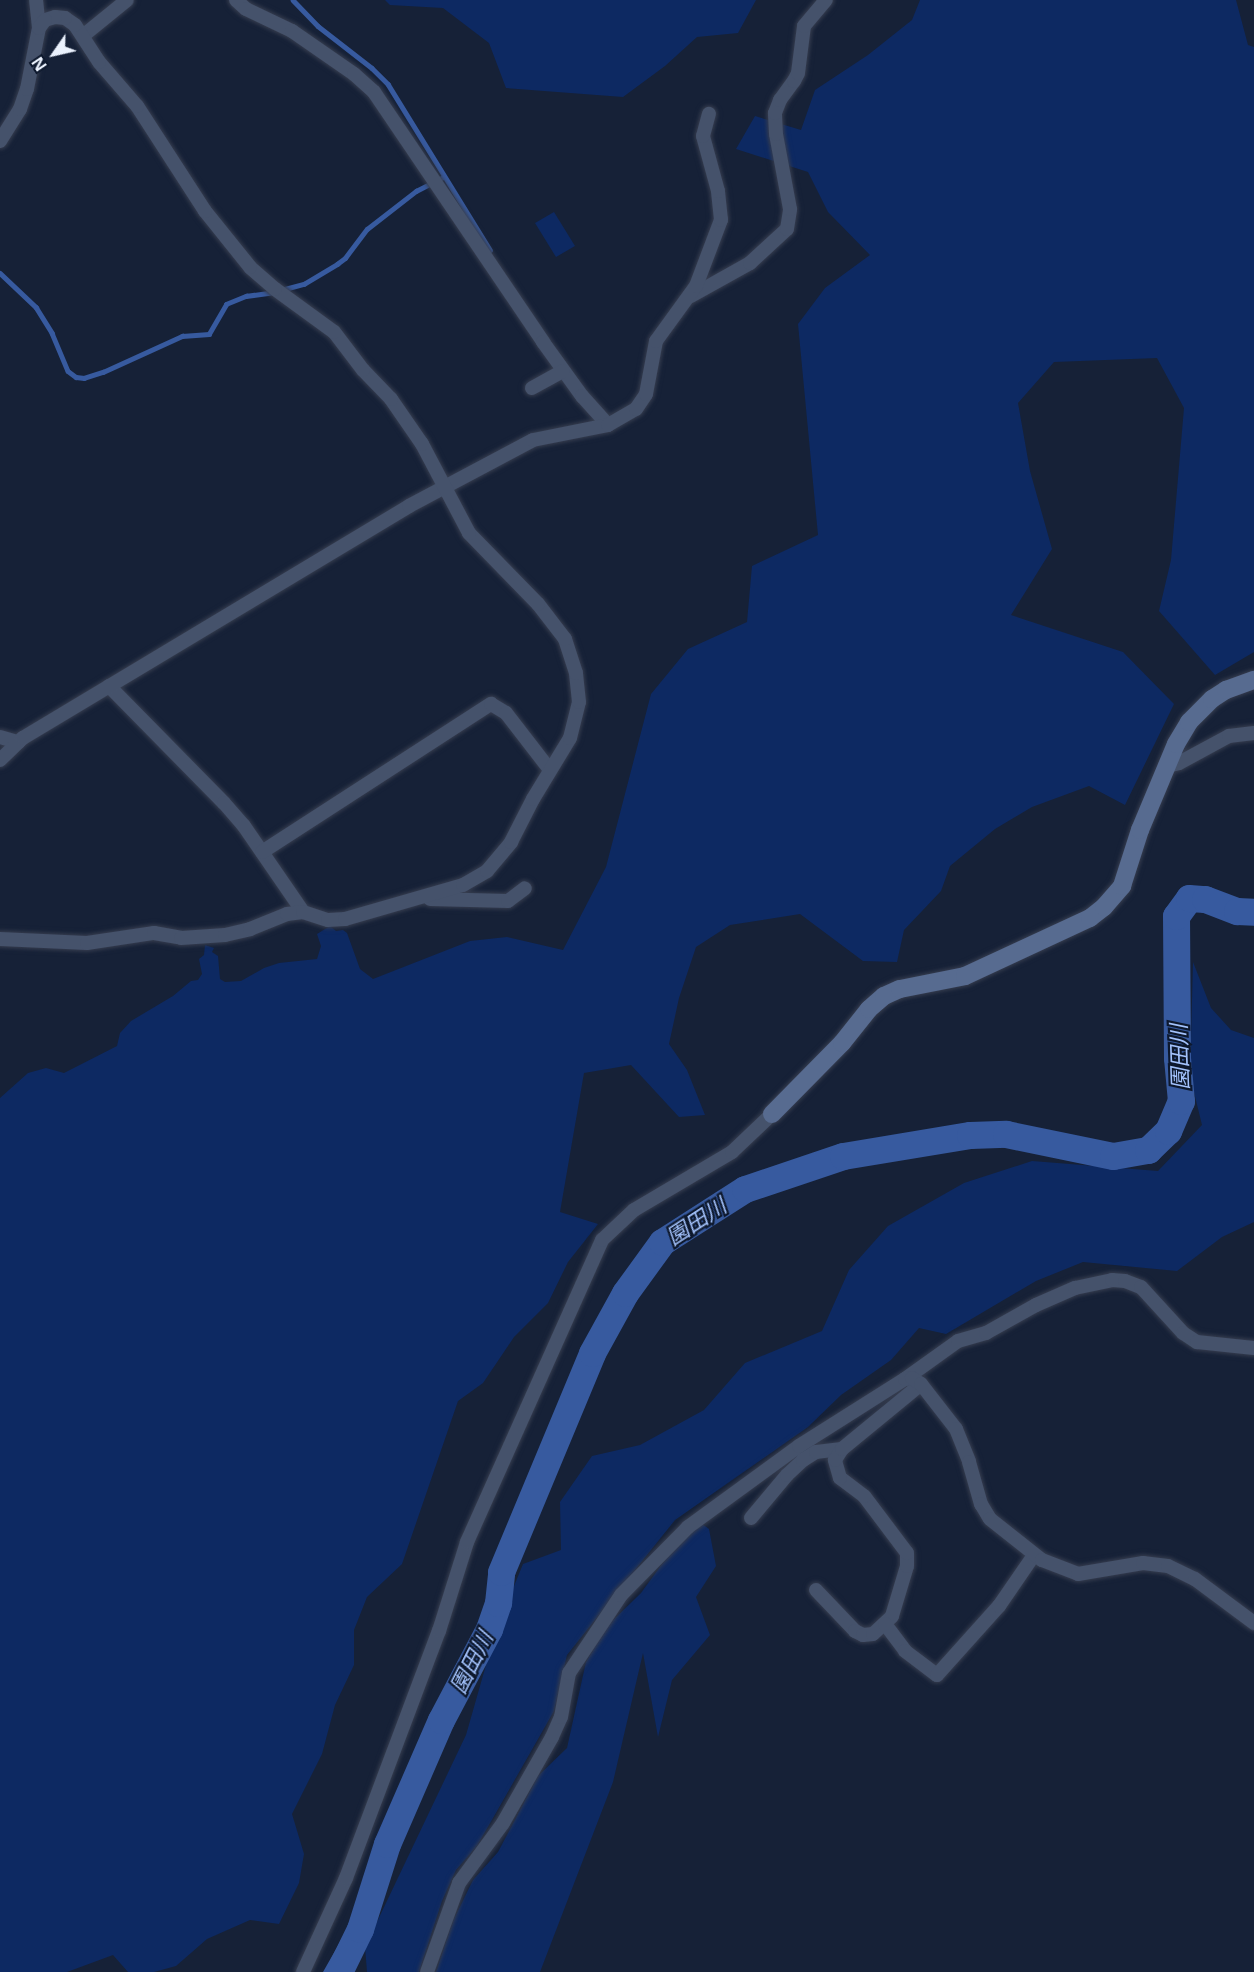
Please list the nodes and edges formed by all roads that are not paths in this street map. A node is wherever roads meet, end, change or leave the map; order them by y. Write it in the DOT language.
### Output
graph roads {
  1 [pos="36,0"];
  2 [pos="127,0"];
  3 [pos="236,0"];
  4 [pos="826,0"];
  5 [pos="39,28"];
  6 [pos="84,35"];
  7 [pos="709,114"];
  8 [pos="0,141"];
  9 [pos="690,297"];
  10 [pos="564,371"];
  11 [pos="532,388"];
  12 [pos="608,425"];
  13 [pos="444,488"];
  14 [pos="1254,680"];
  15 [pos="109,686"];
  16 [pos="1254,733"];
  17 [pos="0,737"];
  18 [pos="18,742"];
  19 [pos="0,760"];
  20 [pos="1167,766"];
  21 [pos="550,770"];
  22 [pos="262,852"];
  23 [pos="525,888"];
  24 [pos="413,899"];
  25 [pos="303,912"];
  26 [pos="0,939"];
  27 [pos="772,1114"];
  28 [pos="1254,1348"];
  29 [pos="905,1379"];
  30 [pos="921,1384"];
  31 [pos="842,1449"];
  32 [pos="751,1518"];
  33 [pos="1034,1555"];
  34 [pos="816,1590"];
  35 [pos="1254,1623"];
  36 [pos="885,1624"];
  37 [pos="303,1972"];
  38 [pos="427,1972"];
  1 -- 5 [label="street"];
  2 -- 6 [label="street"];
  3 -- 10 [label="street"];
  4 -- 9 [label="street"];
  5 -- 6 [label="street"];
  5 -- 8 [label="street"];
  6 -- 13 [label="street"];
  7 -- 9 [label="street"];
  9 -- 12 [label="street"];
  10 -- 11 [label="street"];
  10 -- 12 [label="street"];
  12 -- 13 [label="street"];
  13 -- 15 [label="street"];
  13 -- 21 [label="street"];
  14 -- 20 [label="street"];
  15 -- 18 [label="street"];
  15 -- 22 [label="street"];
  16 -- 20 [label="street"];
  17 -- 18 [label="street"];
  18 -- 19 [label="street"];
  20 -- 27 [label="street"];
  21 -- 22 [label="street"];
  21 -- 24 [label="street"];
  22 -- 25 [label="street"];
  23 -- 24 [label="street"];
  24 -- 25 [label="street"];
  25 -- 26 [label="street"];
  27 -- 37 [label="street"];
  28 -- 29 [label="street"];
  29 -- 30 [label="street"];
  29 -- 38 [label="street"];
  30 -- 31 [label="street"];
  30 -- 33 [label="street"];
  31 -- 32 [label="street"];
  31 -- 36 [label="street"];
  33 -- 35 [label="street"];
  33 -- 36 [label="street"];
  34 -- 36 [label="street"];
}
